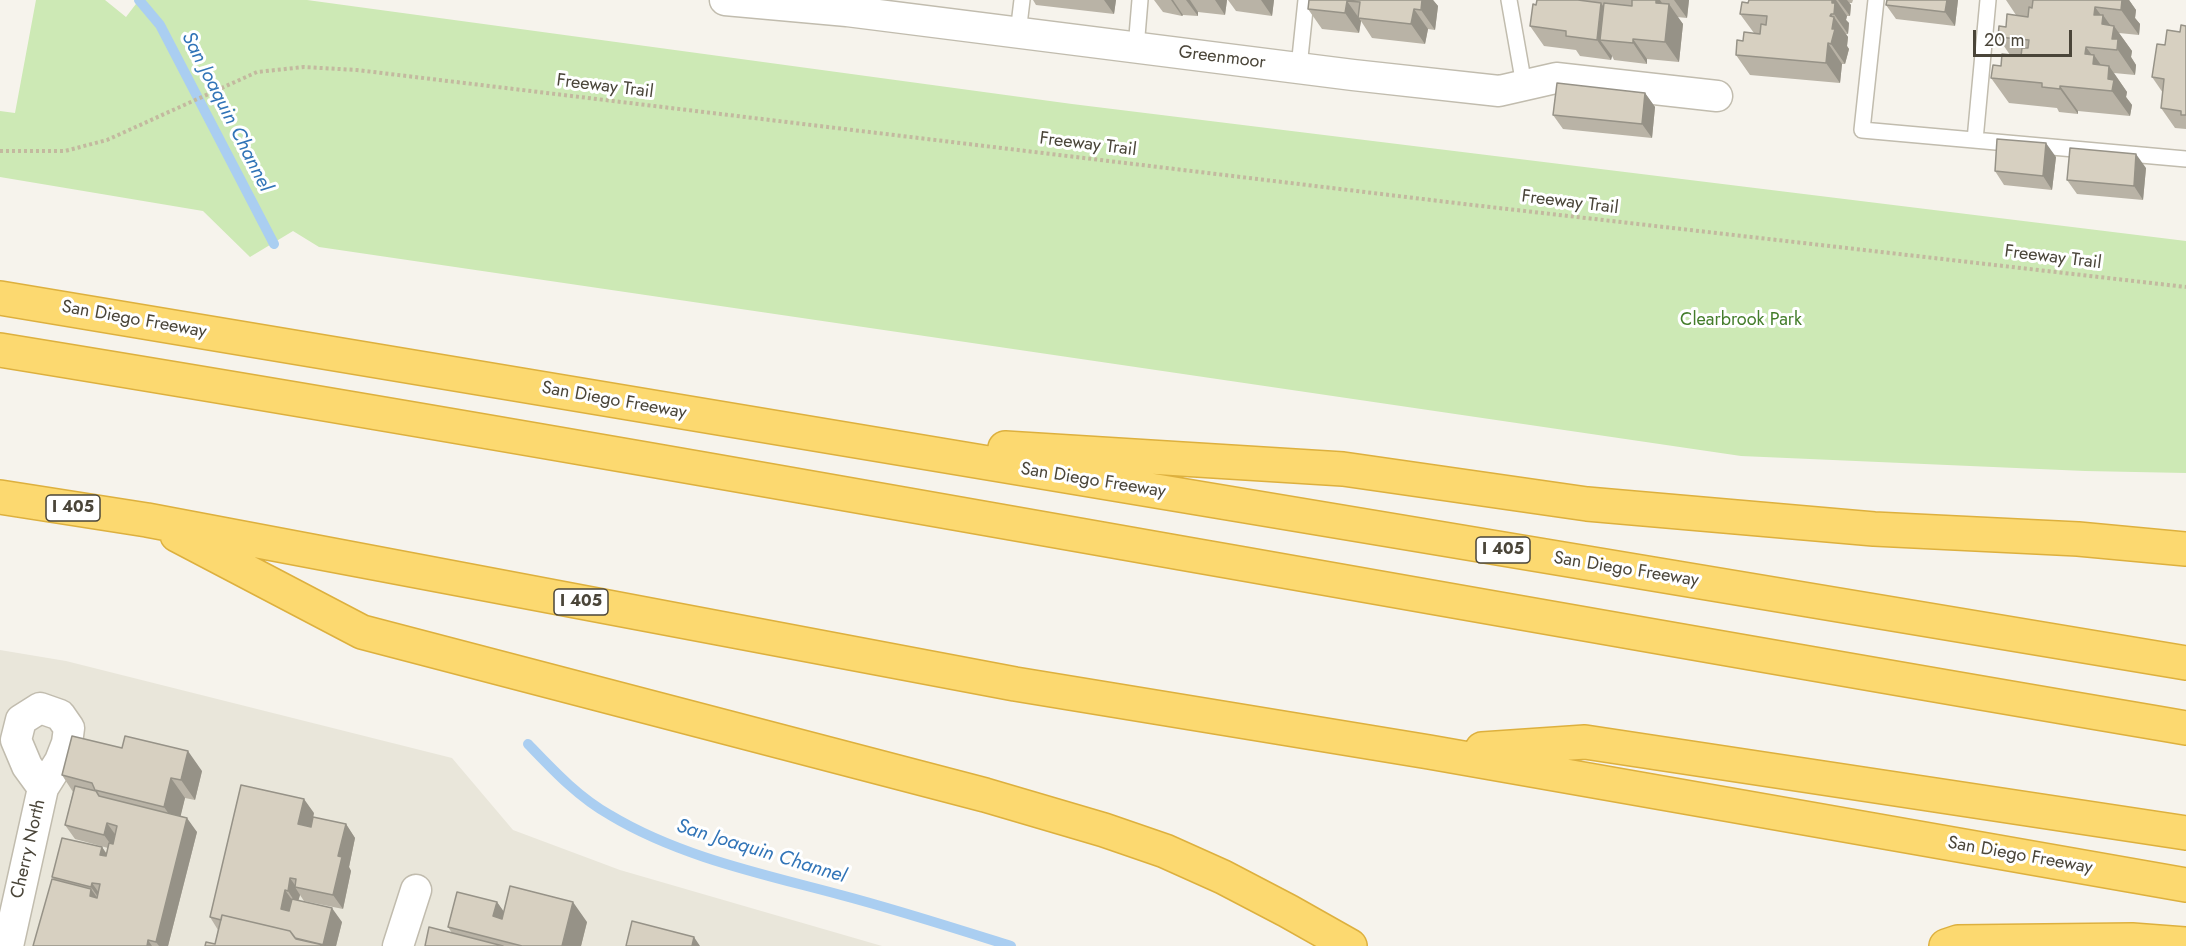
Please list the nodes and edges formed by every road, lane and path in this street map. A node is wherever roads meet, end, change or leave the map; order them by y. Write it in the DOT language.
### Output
graph roads {
  1 [pos="725,0"];
  2 [pos="1022,0"];
  3 [pos="1140,0"];
  4 [pos="1306,0"];
  5 [pos="1509,0"];
  6 [pos="1876,0"];
  7 [pos="1988,0"];
  8 [pos="848,6"];
  9 [pos="1018,33"];
  10 [pos="1136,48"];
  11 [pos="1299,67"];
  12 [pos="1524,85"];
  13 [pos="1717,96"];
  14 [pos="1975,140"];
  15 [pos="0,151"];
  16 [pos="2186,159"];
  17 [pos="2186,287"];
  18 [pos="0,297"];
  19 [pos="0,350"];
  20 [pos="819,436"];
  21 [pos="0,497"];
  22 [pos="147,520"];
  23 [pos="2186,549"];
  24 [pos="2186,663"];
  25 [pos="2186,728"];
  26 [pos="1429,752"];
  27 [pos="43,788"];
  28 [pos="2186,833"];
  29 [pos="2186,885"];
  30 [pos="416,890"];
  31 [pos="2186,944"];
  32 [pos="8,946"];
  33 [pos="398,946"];
  34 [pos="1350,946"];
  35 [pos="1946,946"];
  1 -- 8 [label="street, Greenmoor"];
  2 -- 9 [label="lane"];
  3 -- 10 [label="lane"];
  4 -- 11 [label="lane"];
  5 -- 12 [label="lane"];
  6 -- 14 [label="lane"];
  7 -- 14 [label="lane"];
  8 -- 9 [label="street, Greenmoor"];
  9 -- 10 [label="street, Greenmoor"];
  10 -- 11 [label="street, Greenmoor"];
  11 -- 12 [label="street, Greenmoor"];
  12 -- 13 [label="street, Greenmoor"];
  14 -- 16 [label="lane"];
  15 -- 17 [label="path, Freeway Trail"];
  18 -- 20 [label="highway, San Diego Freeway / I 405"];
  19 -- 25 [label="highway"];
  20 -- 23 [label="highway"];
  20 -- 24 [label="highway, San Diego Freeway / I 405"];
  21 -- 22 [label="highway, San Diego Freeway / I 405"];
  22 -- 26 [label="highway, San Diego Freeway / I 405"];
  22 -- 34 [label="highway"];
  26 -- 28 [label="highway, San Diego Freeway"];
  26 -- 29 [label="highway, San Diego Freeway / I 405"];
  27 -- 32 [label="street, Cherry North"];
  30 -- 33 [label="street"];
  31 -- 35 [label="highway"];
}
